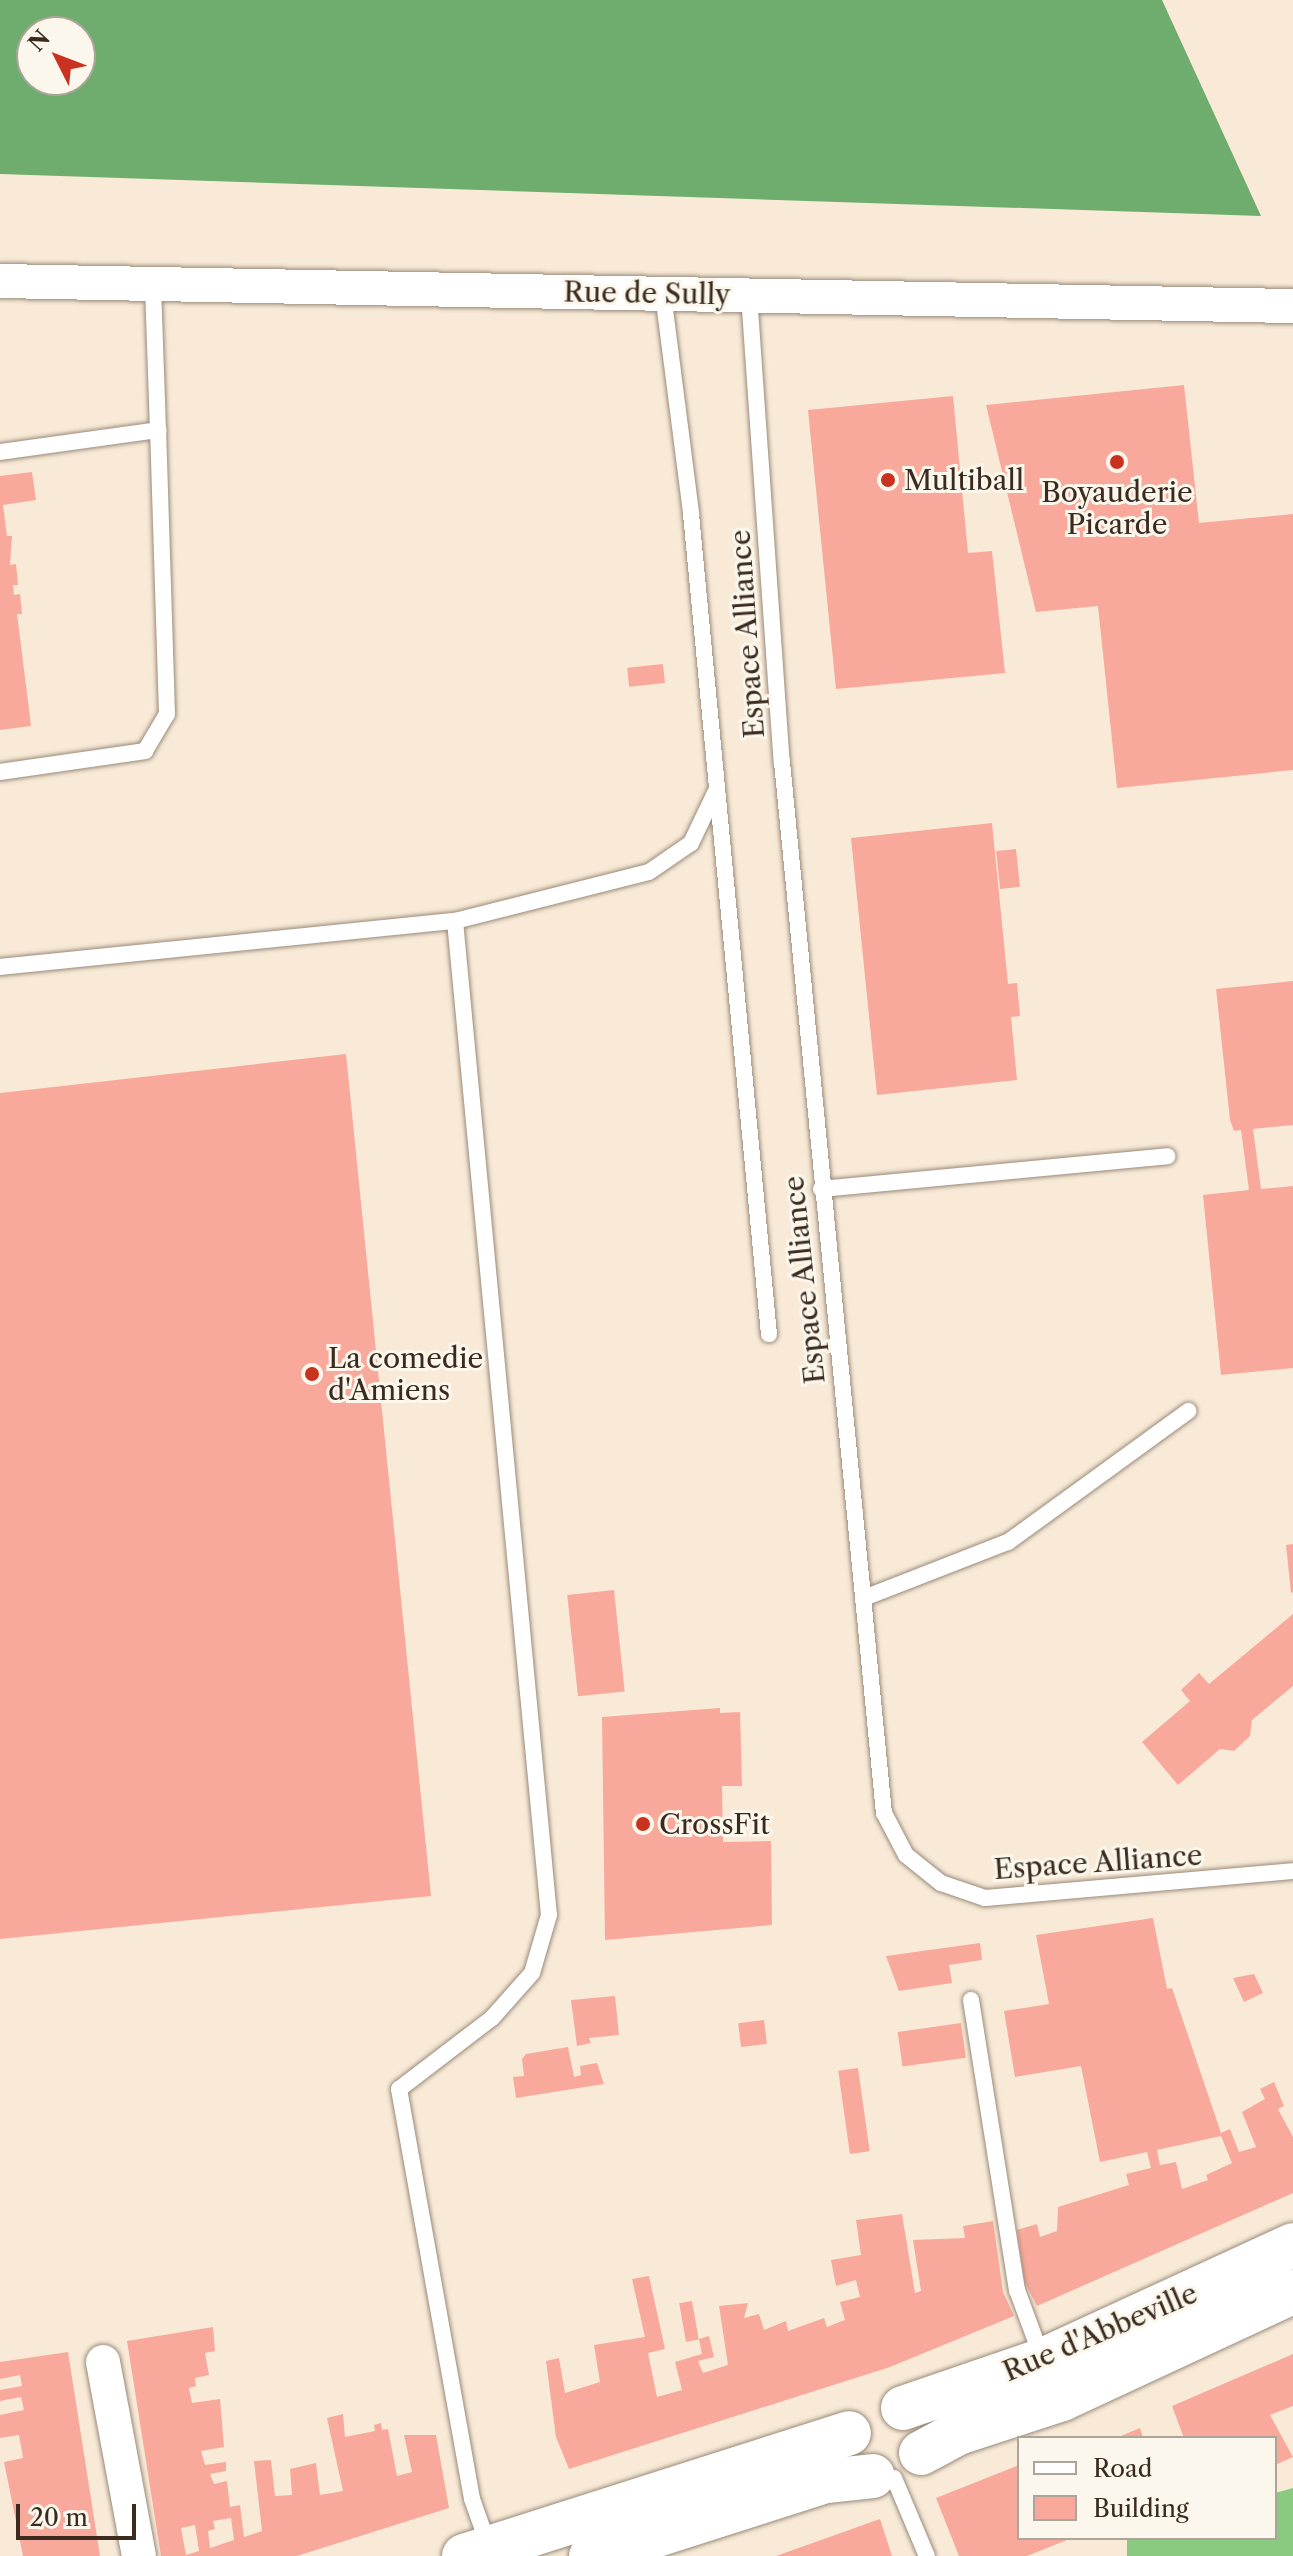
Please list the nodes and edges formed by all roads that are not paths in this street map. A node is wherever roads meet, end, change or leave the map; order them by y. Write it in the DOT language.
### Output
graph roads {
  1 [pos="0,281"];
  2 [pos="153,284"];
  3 [pos="663,294"];
  4 [pos="749,295"];
  5 [pos="1293,306"];
  6 [pos="158,430"];
  7 [pos="0,452"];
  8 [pos="0,772"];
  9 [pos="717,789"];
  10 [pos="455,921"];
  11 [pos="0,967"];
  12 [pos="1167,1156"];
  13 [pos="821,1189"];
  14 [pos="769,1334"];
  15 [pos="1188,1411"];
  16 [pos="864,1598"];
  17 [pos="1293,1871"];
  18 [pos="971,2000"];
  19 [pos="1293,2253"];
  20 [pos="1288,2270"];
  21 [pos="1089,2359"];
  22 [pos="103,2362"];
  23 [pos="1049,2381"];
  24 [pos="1007,2398"];
  25 [pos="888,2448"];
  26 [pos="585,2549"];
  27 [pos="482,2554"];
  28 [pos="139,2556"];
  29 [pos="927,2556"];
  1 -- 2 [label="street, Rue de Sully"];
  2 -- 3 [label="street, Rue de Sully"];
  2 -- 6 [label="lane"];
  3 -- 4 [label="street, Rue de Sully"];
  3 -- 9 [label="lane"];
  4 -- 5 [label="street, Rue de Sully"];
  4 -- 13 [label="lane, Espace Alliance"];
  6 -- 7 [label="lane"];
  6 -- 8 [label="lane"];
  9 -- 10 [label="lane"];
  9 -- 14 [label="lane"];
  10 -- 11 [label="lane"];
  10 -- 27 [label="lane"];
  12 -- 13 [label="lane"];
  13 -- 16 [label="lane, Espace Alliance"];
  15 -- 16 [label="lane"];
  16 -- 17 [label="lane, Espace Alliance"];
  18 -- 23 [label="lane"];
  19 -- 20 [label="lane"];
  20 -- 23 [label="main road, Rue d'Abbeville"];
  21 -- 23 [label="lane"];
  22 -- 28 [label="street"];
  23 -- 25 [label="main road, Rue d'Abbeville"];
  24 -- 25 [label="lane"];
  25 -- 26 [label="main road, Rue d'Abbeville"];
  25 -- 27 [label="main road, Rue d'Abbeville"];
  25 -- 29 [label="lane"];
}
